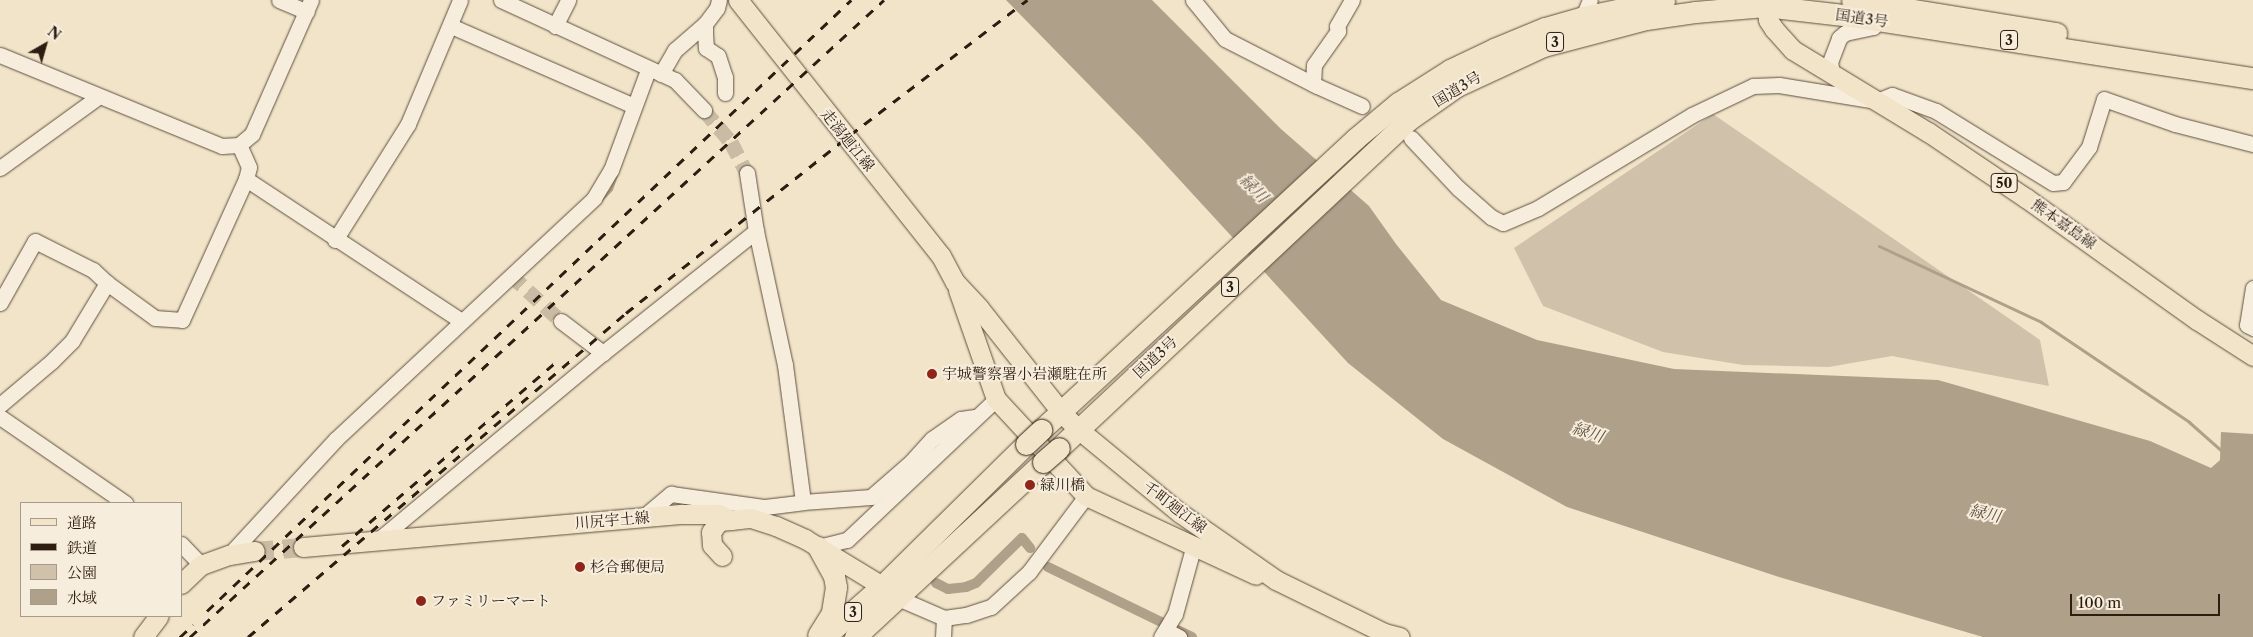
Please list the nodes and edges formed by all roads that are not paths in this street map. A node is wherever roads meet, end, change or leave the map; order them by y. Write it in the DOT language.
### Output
graph roads {
  1 [pos="279,0"];
  2 [pos="460,0"];
  3 [pos="501,0"];
  4 [pos="568,0"];
  5 [pos="719,0"];
  6 [pos="738,0"];
  7 [pos="1193,0"];
  8 [pos="1352,0"];
  9 [pos="1664,0"];
  10 [pos="1852,0"];
  11 [pos="1765,3"];
  12 [pos="309,6"];
  13 [pos="1586,8"];
  14 [pos="1884,8"];
  15 [pos="705,24"];
  16 [pos="451,26"];
  17 [pos="555,26"];
  18 [pos="0,54"];
  19 [pos="2253,64"];
  20 [pos="655,72"];
  21 [pos="1832,74"];
  22 [pos="2253,78"];
  23 [pos="1313,84"];
  24 [pos="725,93"];
  25 [pos="98,96"];
  26 [pos="1877,101"];
  27 [pos="634,106"];
  28 [pos="1362,106"];
  29 [pos="704,110"];
  30 [pos="1411,138"];
  31 [pos="2253,144"];
  32 [pos="239,145"];
  33 [pos="0,168"];
  34 [pos="747,173"];
  35 [pos="246,179"];
  36 [pos="756,231"];
  37 [pos="335,240"];
  38 [pos="955,282"];
  39 [pos="107,283"];
  40 [pos="2253,288"];
  41 [pos="0,303"];
  42 [pos="461,321"];
  43 [pos="561,321"];
  44 [pos="2253,328"];
  45 [pos="603,353"];
  46 [pos="2253,356"];
  47 [pos="996,399"];
  48 [pos="0,405"];
  49 [pos="1066,407"];
  50 [pos="0,417"];
  51 [pos="975,417"];
  52 [pos="1082,425"];
  53 [pos="1086,496"];
  54 [pos="124,502"];
  55 [pos="803,502"];
  56 [pos="642,518"];
  57 [pos="731,520"];
  58 [pos="377,541"];
  59 [pos="182,545"];
  60 [pos="303,547"];
  61 [pos="818,547"];
  62 [pos="1193,548"];
  63 [pos="255,551"];
  64 [pos="229,555"];
  65 [pos="722,556"];
  66 [pos="201,565"];
  67 [pos="1276,580"];
  68 [pos="182,583"];
  69 [pos="890,592"];
  70 [pos="158,617"];
  71 [pos="944,618"];
  72 [pos="1163,633"];
  73 [pos="1392,636"];
  74 [pos="143,637"];
  75 [pos="816,637"];
  76 [pos="824,637"];
  77 [pos="855,637"];
  78 [pos="943,637"];
  79 [pos="1179,637"];
  1 -- 12 [label="street"];
  2 -- 16 [label="street"];
  3 -- 17 [label="street"];
  4 -- 17 [label="street"];
  5 -- 15 [label="street"];
  6 -- 38 [label="main road, 走潟廻江線"];
  7 -- 23 [label="street"];
  8 -- 23 [label="street"];
  9 -- 13 [label="highway, 国道3号 / 3"];
  10 -- 14 [label="highway, 国道3号 / 3"];
  11 -- 14 [label="highway, 国道3号 / 3"];
  11 -- 21 [label="main road, 熊本嘉島線 / 50"];
  11 -- 52 [label="highway, 国道3号 / 3"];
  12 -- 32 [label="street"];
  13 -- 49 [label="highway, 国道3号 / 3"];
  14 -- 19 [label="highway, 国道3号 / 3"];
  14 -- 21 [label="street"];
  14 -- 22 [label="highway, 国道3号 / 3"];
  15 -- 20 [label="street"];
  15 -- 24 [label="street"];
  16 -- 27 [label="street"];
  16 -- 37 [label="street"];
  17 -- 20 [label="street"];
  18 -- 25 [label="street"];
  20 -- 27 [label="street"];
  20 -- 29 [label="street"];
  21 -- 26 [label="main road, 熊本嘉島線 / 50"];
  23 -- 28 [label="street"];
  25 -- 32 [label="street"];
  25 -- 33 [label="street"];
  26 -- 30 [label="street"];
  26 -- 31 [label="street"];
  26 -- 46 [label="main road, 熊本嘉島線 / 50"];
  27 -- 42 [label="street"];
  32 -- 35 [label="street"];
  34 -- 36 [label="street"];
  35 -- 37 [label="street"];
  35 -- 39 [label="street"];
  36 -- 45 [label="street"];
  36 -- 55 [label="street"];
  37 -- 42 [label="street"];
  38 -- 47 [label="main road, 走潟廻江線"];
  38 -- 49 [label="main road, 走潟廻江線"];
  39 -- 41 [label="street"];
  39 -- 48 [label="street"];
  40 -- 44 [label="street"];
  42 -- 64 [label="street"];
  43 -- 45 [label="street"];
  45 -- 58 [label="street"];
  47 -- 51 [label="street"];
  47 -- 53 [label="main road, 走潟廻江線"];
  49 -- 52 [label="main road, 走潟廻江線"];
  49 -- 69 [label="highway, 国道3号 / 3"];
  50 -- 54 [label="street"];
  51 -- 55 [label="street"];
  51 -- 61 [label="street"];
  52 -- 67 [label="main road, 千町廻江線"];
  52 -- 69 [label="highway, 国道3号 / 3, bridge"];
  53 -- 62 [label="main road, 千町廻江線"];
  53 -- 71 [label="street"];
  55 -- 56 [label="street"];
  56 -- 57 [label="main road, 川尻宇土線"];
  56 -- 58 [label="main road, 川尻宇土線"];
  57 -- 61 [label="main road, 川尻宇土線"];
  57 -- 65 [label="main road"];
  58 -- 60 [label="main road, 川尻宇土線"];
  59 -- 66 [label="street"];
  61 -- 69 [label="main road, 川尻宇土線"];
  61 -- 75 [label="highway"];
  62 -- 67 [label="main road, 千町廻江線"];
  62 -- 72 [label="street"];
  63 -- 64 [label="main road"];
  64 -- 66 [label="main road"];
  66 -- 68 [label="main road"];
  67 -- 73 [label="main road, 千町廻江線"];
  69 -- 71 [label="street"];
  69 -- 76 [label="highway, 国道3号 / 3"];
  69 -- 77 [label="highway, 国道3号 / 3"];
  70 -- 74 [label="main road"];
  71 -- 78 [label="street"];
  72 -- 79 [label="street"];
}
